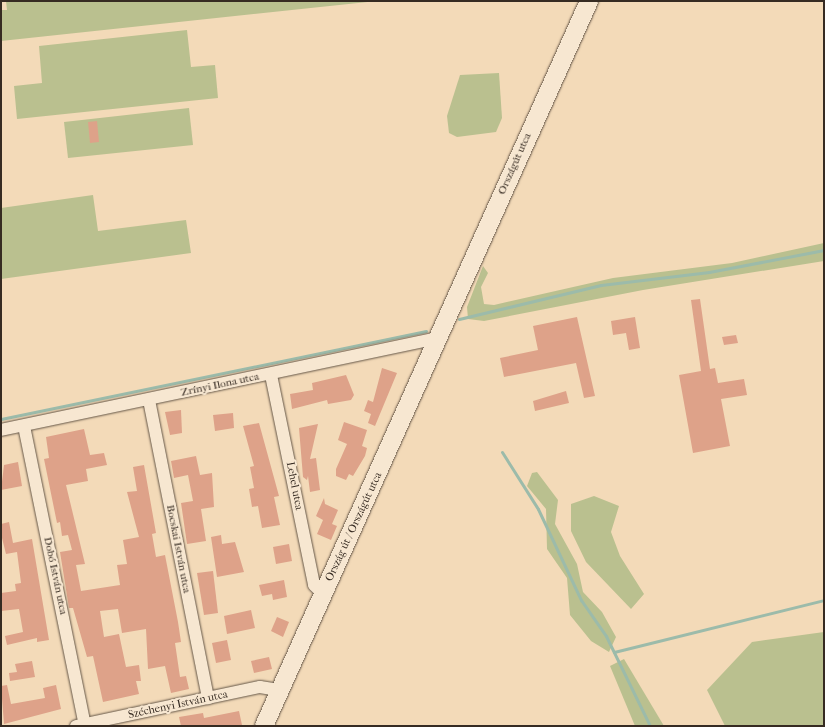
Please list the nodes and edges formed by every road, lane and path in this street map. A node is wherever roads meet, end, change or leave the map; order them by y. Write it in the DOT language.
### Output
graph roads {
  1 [pos="589,1"];
  2 [pos="440,333"];
  3 [pos="271,375"];
  4 [pos="149,400"];
  5 [pos="24,426"];
  6 [pos="1,430"];
  7 [pos="323,594"];
  8 [pos="279,690"];
  9 [pos="208,698"];
  10 [pos="82,725"];
  11 [pos="264,726"];
  1 -- 2 [label="main road, Országút utca"];
  2 -- 3 [label="street, Zrínyi Ilona utca"];
  2 -- 7 [label="main road, Ország út / Országút utca"];
  3 -- 4 [label="street, Zrínyi Ilona utca"];
  3 -- 7 [label="street, Lehel utca"];
  4 -- 5 [label="street, Zrínyi Ilona utca"];
  4 -- 9 [label="street, Bocskai István utca"];
  5 -- 6 [label="street, Zrínyi Ilona utca"];
  5 -- 10 [label="street, Dobó István utca"];
  7 -- 8 [label="main road, Ország út / Országút utca"];
  8 -- 9 [label="street, Széchenyi István utca"];
  8 -- 11 [label="main road, Ország út / Országút utca"];
  9 -- 10 [label="street, Széchenyi István utca"];
}
